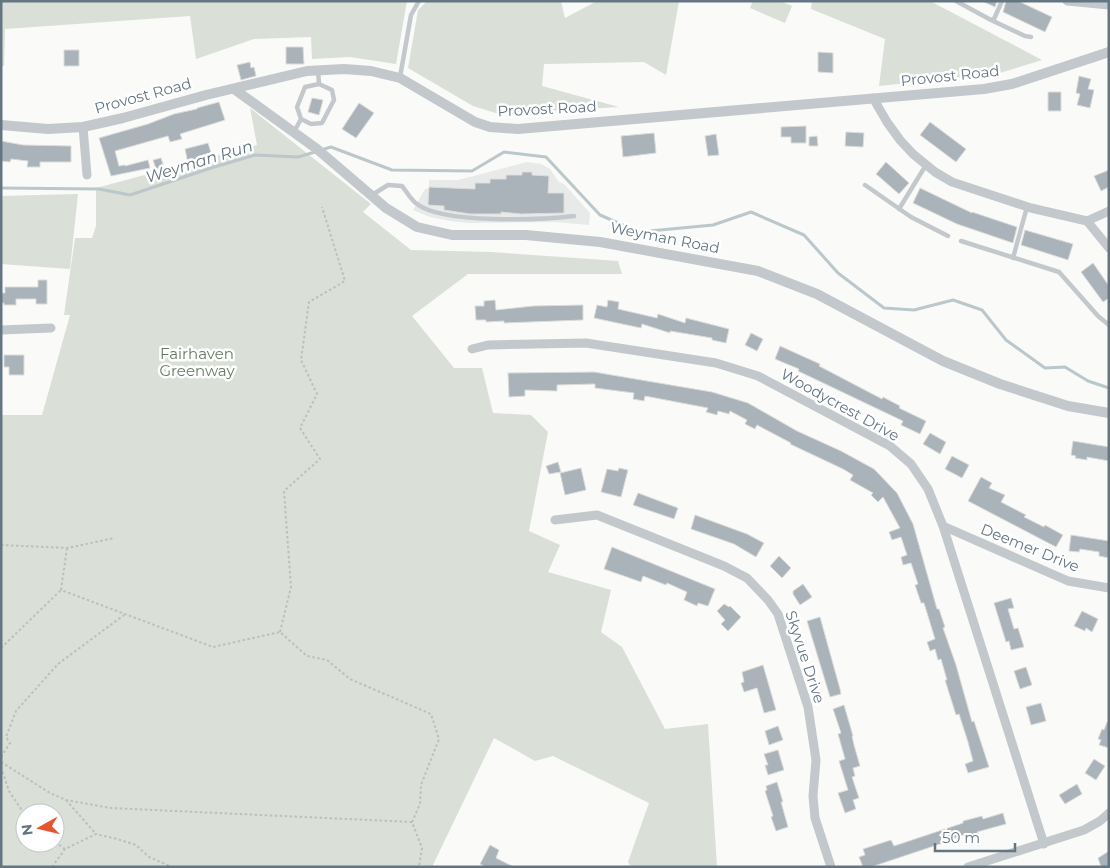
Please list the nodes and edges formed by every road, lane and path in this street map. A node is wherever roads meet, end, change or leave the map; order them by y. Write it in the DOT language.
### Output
graph roads {
  1 [pos="419,1"];
  2 [pos="956,1"];
  3 [pos="1002,1"];
  4 [pos="1067,1"];
  5 [pos="1109,5"];
  6 [pos="991,20"];
  7 [pos="1030,37"];
  8 [pos="1109,52"];
  9 [pos="318,70"];
  10 [pos="400,78"];
  11 [pos="319,84"];
  12 [pos="234,89"];
  13 [pos="873,98"];
  14 [pos="301,119"];
  15 [pos="1,125"];
  16 [pos="83,127"];
  17 [pos="295,133"];
  18 [pos="926,165"];
  19 [pos="87,175"];
  20 [pos="865,185"];
  21 [pos="371,195"];
  22 [pos="322,207"];
  23 [pos="1027,207"];
  24 [pos="899,209"];
  25 [pos="1109,211"];
  26 [pos="574,216"];
  27 [pos="1087,221"];
  28 [pos="948,236"];
  29 [pos="961,242"];
  30 [pos="1109,248"];
  31 [pos="1013,258"];
  32 [pos="1109,325"];
  33 [pos="51,328"];
  34 [pos="1,330"];
  35 [pos="472,349"];
  36 [pos="1109,413"];
  37 [pos="555,520"];
  38 [pos="943,526"];
  39 [pos="115,538"];
  40 [pos="1,545"];
  41 [pos="66,548"];
  42 [pos="1109,588"];
  43 [pos="61,590"];
  44 [pos="125,614"];
  45 [pos="280,632"];
  46 [pos="1,648"];
  47 [pos="1,757"];
  48 [pos="1,762"];
  49 [pos="1,767"];
  50 [pos="66,800"];
  51 [pos="17,803"];
  52 [pos="1109,813"];
  53 [pos="412,822"];
  54 [pos="96,834"];
  55 [pos="1044,844"];
  56 [pos="65,849"];
  57 [pos="62,853"];
  58 [pos="52,867"];
  59 [pos="172,867"];
  60 [pos="419,867"];
  61 [pos="831,867"];
  62 [pos="968,867"];
  1 -- 10 [label="lane"];
  2 -- 6 [label="lane"];
  3 -- 6 [label="lane"];
  4 -- 5 [label="street"];
  6 -- 7 [label="lane"];
  8 -- 13 [label="street, Provost Road"];
  9 -- 10 [label="street, Provost Road"];
  9 -- 11 [label="lane"];
  9 -- 12 [label="street, Provost Road"];
  10 -- 13 [label="street, Provost Road"];
  11 -- 14 [label="lane"];
  11 -- 14 [label="lane"];
  12 -- 16 [label="street, Provost Road"];
  12 -- 17 [label="street, Weyman Road"];
  13 -- 18 [label="street"];
  14 -- 17 [label="lane"];
  15 -- 16 [label="street, Provost Road"];
  16 -- 19 [label="street"];
  17 -- 21 [label="street, Weyman Road"];
  18 -- 23 [label="street"];
  18 -- 24 [label="lane"];
  20 -- 24 [label="lane"];
  21 -- 26 [label="lane"];
  21 -- 36 [label="street, Weyman Road"];
  22 -- 45 [label="path"];
  23 -- 27 [label="street"];
  23 -- 31 [label="lane"];
  24 -- 28 [label="lane"];
  25 -- 27 [label="street"];
  27 -- 30 [label="street"];
  29 -- 31 [label="lane"];
  31 -- 32 [label="lane"];
  33 -- 34 [label="street"];
  35 -- 38 [label="street, Woodycrest Drive"];
  37 -- 61 [label="street, Skyvue Drive"];
  38 -- 42 [label="street, Deemer Drive"];
  38 -- 55 [label="street, Woodycrest Drive"];
  39 -- 41 [label="path"];
  40 -- 41 [label="path"];
  41 -- 43 [label="path"];
  43 -- 44 [label="path"];
  43 -- 46 [label="path"];
  44 -- 45 [label="path"];
  44 -- 47 [label="path"];
  45 -- 53 [label="path"];
  48 -- 50 [label="path"];
  49 -- 51 [label="path"];
  50 -- 53 [label="path"];
  50 -- 54 [label="path"];
  52 -- 55 [label="street"];
  53 -- 60 [label="path"];
  54 -- 56 [label="path"];
  54 -- 59 [label="path"];
  55 -- 62 [label="street"];
  57 -- 58 [label="path"];
}
